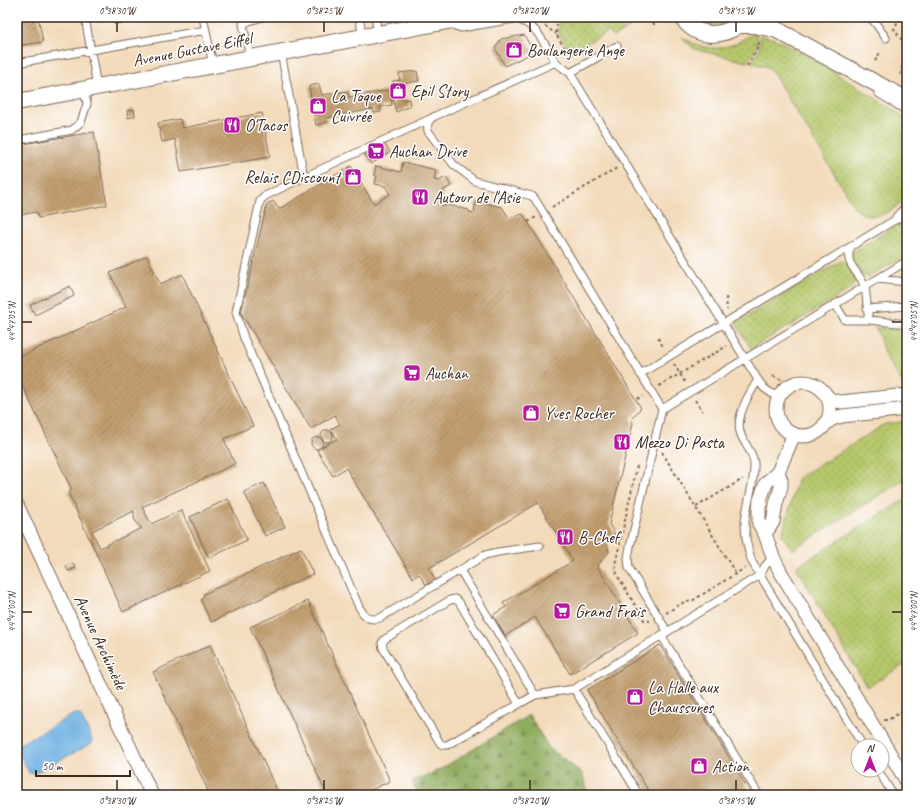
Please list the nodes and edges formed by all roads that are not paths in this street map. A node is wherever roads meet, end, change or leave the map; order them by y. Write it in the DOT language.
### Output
graph roads {
  1 [pos="85,17"];
  2 [pos="203,17"];
  3 [pos="263,17"];
  4 [pos="359,17"];
  5 [pos="374,17"];
  6 [pos="469,17"];
  7 [pos="682,17"];
  8 [pos="774,17"];
  9 [pos="868,17"];
  10 [pos="249,19"];
  11 [pos="744,21"];
  12 [pos="443,22"];
  13 [pos="206,30"];
  14 [pos="370,36"];
  15 [pos="886,38"];
  16 [pos="617,46"];
  17 [pos="91,50"];
  18 [pos="281,52"];
  19 [pos="250,58"];
  20 [pos="556,62"];
  21 [pos="17,63"];
  22 [pos="213,65"];
  23 [pos="570,73"];
  24 [pos="858,73"];
  25 [pos="904,82"];
  26 [pos="879,84"];
  27 [pos="91,88"];
  28 [pos="907,94"];
  29 [pos="907,100"];
  30 [pos="17,102"];
  31 [pos="907,111"];
  32 [pos="430,119"];
  33 [pos="17,137"];
  34 [pos="304,177"];
  35 [pos="907,205"];
  36 [pos="907,214"];
  37 [pos="893,220"];
  38 [pos="853,245"];
  39 [pos="907,261"];
  40 [pos="876,279"];
  41 [pos="907,282"];
  42 [pos="864,286"];
  43 [pos="835,304"];
  44 [pos="907,306"];
  45 [pos="867,309"];
  46 [pos="869,320"];
  47 [pos="723,324"];
  48 [pos="907,324"];
  49 [pos="744,359"];
  50 [pos="640,374"];
  51 [pos="758,380"];
  52 [pos="907,395"];
  53 [pos="826,396"];
  54 [pos="778,398"];
  55 [pos="907,409"];
  56 [pos="662,410"];
  57 [pos="824,425"];
  58 [pos="794,434"];
  59 [pos="17,505"];
  60 [pos="540,546"];
  61 [pos="773,557"];
  62 [pos="460,570"];
  63 [pos="760,575"];
  64 [pos="664,633"];
  65 [pos="574,689"];
  66 [pos="535,695"];
  67 [pos="519,704"];
  68 [pos="858,738"];
  69 [pos="882,778"];
  70 [pos="907,782"];
  71 [pos="152,795"];
  72 [pos="639,795"];
  73 [pos="759,795"];
  74 [pos="892,795"];
  1 -- 17 [label="lane"];
  2 -- 13 [label="lane"];
  3 -- 10 [label="lane"];
  4 -- 14 [label="lane"];
  5 -- 14 [label="lane"];
  6 -- 12 [label="street, Avenue Gustave Eiffel"];
  7 -- 11 [label="street"];
  8 -- 25 [label="street"];
  9 -- 15 [label="lane"];
  10 -- 19 [label="lane"];
  11 -- 24 [label="street"];
  12 -- 14 [label="street, Avenue Gustave Eiffel"];
  12 -- 20 [label="lane"];
  13 -- 17 [label="lane"];
  13 -- 22 [label="lane"];
  14 -- 18 [label="street, Avenue Gustave Eiffel"];
  16 -- 23 [label="lane"];
  17 -- 21 [label="lane"];
  17 -- 27 [label="lane"];
  18 -- 19 [label="street, Avenue Gustave Eiffel"];
  18 -- 34 [label="lane"];
  19 -- 22 [label="street, Avenue Gustave Eiffel"];
  20 -- 23 [label="lane"];
  20 -- 32 [label="lane"];
  22 -- 27 [label="street, Avenue Gustave Eiffel"];
  23 -- 47 [label="lane"];
  24 -- 26 [label="street"];
  24 -- 31 [label="lane"];
  26 -- 28 [label="street"];
  26 -- 29 [label="street"];
  27 -- 30 [label="street, Avenue Gustave Eiffel"];
  27 -- 33 [label="lane"];
  32 -- 34 [label="lane"];
  32 -- 50 [label="lane"];
  34 -- 62 [label="lane"];
  35 -- 37 [label="lane"];
  36 -- 37 [label="lane"];
  37 -- 38 [label="lane"];
  38 -- 42 [label="lane"];
  38 -- 47 [label="lane"];
  39 -- 40 [label="lane"];
  40 -- 41 [label="lane"];
  40 -- 42 [label="lane"];
  42 -- 43 [label="lane"];
  42 -- 45 [label="lane"];
  43 -- 46 [label="lane"];
  43 -- 49 [label="lane"];
  44 -- 45 [label="lane"];
  45 -- 46 [label="lane"];
  46 -- 48 [label="lane"];
  47 -- 49 [label="lane"];
  47 -- 50 [label="lane"];
  49 -- 51 [label="lane"];
  49 -- 56 [label="lane"];
  50 -- 56 [label="lane"];
  51 -- 54 [label="lane"];
  51 -- 63 [label="lane"];
  52 -- 53 [label="street"];
  53 -- 54 [label="street"];
  53 -- 57 [label="street"];
  54 -- 58 [label="street"];
  55 -- 57 [label="street"];
  56 -- 64 [label="lane"];
  57 -- 58 [label="street"];
  58 -- 61 [label="street"];
  59 -- 71 [label="street, Avenue Archimède"];
  60 -- 62 [label="lane"];
  61 -- 63 [label="lane"];
  61 -- 70 [label="street"];
  62 -- 66 [label="lane"];
  63 -- 64 [label="lane"];
  63 -- 68 [label="lane"];
  64 -- 65 [label="lane"];
  64 -- 73 [label="lane"];
  65 -- 66 [label="lane"];
  65 -- 72 [label="lane"];
  66 -- 67 [label="lane"];
  67 -- 67 [label="lane"];
  69 -- 74 [label="lane"];
}
